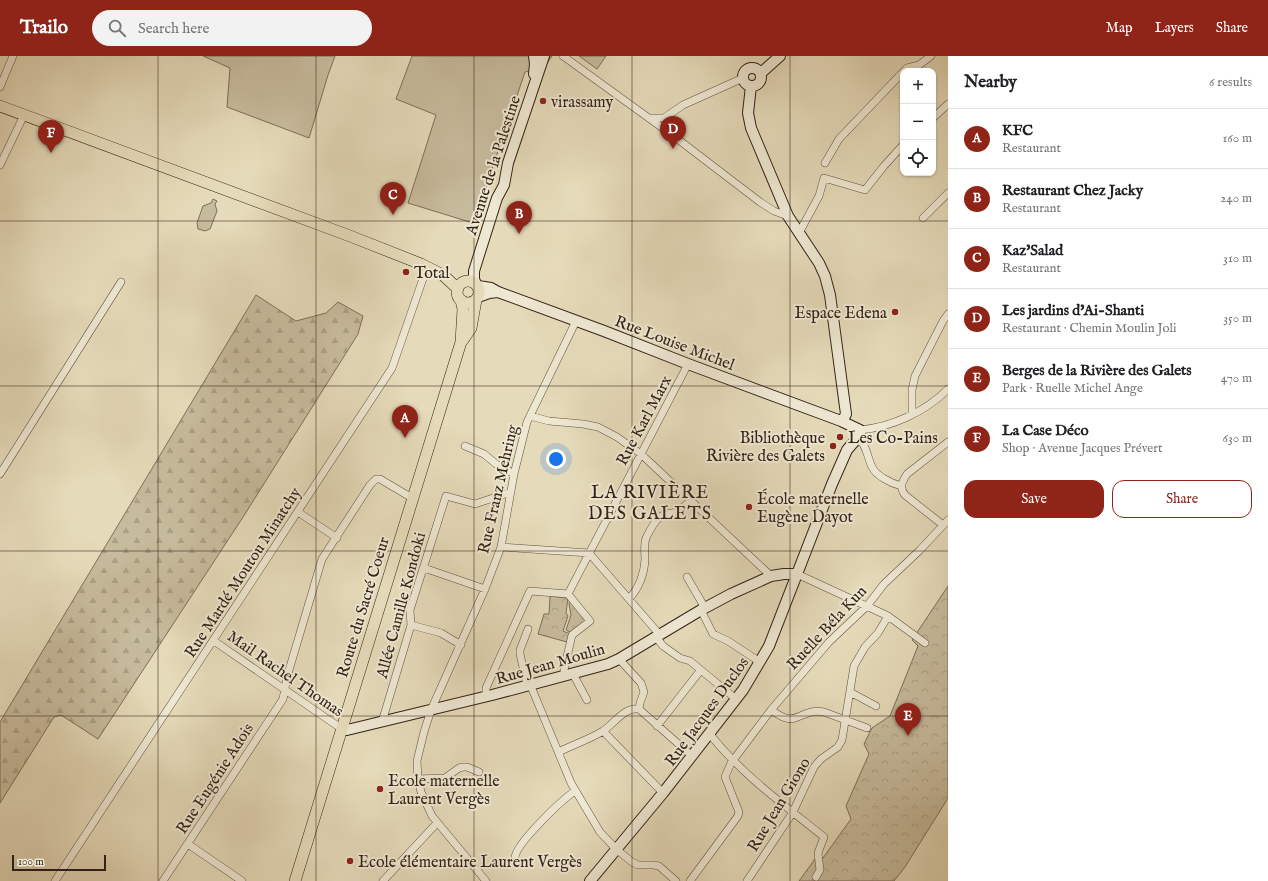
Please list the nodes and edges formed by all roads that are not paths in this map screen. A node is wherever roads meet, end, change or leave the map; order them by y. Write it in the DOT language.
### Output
graph roads {
  1 [pos="13,56"];
  2 [pos="534,56"];
  3 [pos="544,56"];
  4 [pos="563,56"];
  5 [pos="780,56"];
  6 [pos="931,56"];
  7 [pos="907,68"];
  8 [pos="760,73"];
  9 [pos="900,74"];
  10 [pos="743,78"];
  11 [pos="534,84"];
  12 [pos="751,86"];
  13 [pos="0,87"];
  14 [pos="948,104"];
  15 [pos="0,106"];
  16 [pos="24,115"];
  17 [pos="936,115"];
  18 [pos="649,118"];
  19 [pos="664,118"];
  20 [pos="662,128"];
  21 [pos="900,148"];
  22 [pos="825,163"];
  23 [pos="0,165"];
  24 [pos="948,193"];
  25 [pos="788,216"];
  26 [pos="923,218"];
  27 [pos="799,233"];
  28 [pos="424,266"];
  29 [pos="121,282"];
  30 [pos="471,288"];
  31 [pos="461,300"];
  32 [pos="948,314"];
  33 [pos="576,321"];
  34 [pos="461,342"];
  35 [pos="688,364"];
  36 [pos="947,392"];
  37 [pos="912,414"];
  38 [pos="530,416"];
  39 [pos="841,420"];
  40 [pos="859,434"];
  41 [pos="948,442"];
  42 [pos="465,446"];
  43 [pos="641,454"];
  44 [pos="0,474"];
  45 [pos="514,474"];
  46 [pos="901,486"];
  47 [pos="511,492"];
  48 [pos="412,498"];
  49 [pos="691,500"];
  50 [pos="298,512"];
  51 [pos="945,522"];
  52 [pos="337,538"];
  53 [pos="501,548"];
  54 [pos="589,553"];
  55 [pos="424,568"];
  56 [pos="797,574"];
  57 [pos="771,576"];
  58 [pos="687,577"];
  59 [pos="485,589"];
  60 [pos="568,594"];
  61 [pos="629,599"];
  62 [pos="867,606"];
  63 [pos="703,609"];
  64 [pos="888,616"];
  65 [pos="411,624"];
  66 [pos="528,629"];
  67 [pos="658,636"];
  68 [pos="214,640"];
  69 [pos="925,643"];
  70 [pos="461,645"];
  71 [pos="618,659"];
  72 [pos="760,662"];
  73 [pos="700,671"];
  74 [pos="569,674"];
  75 [pos="529,685"];
  76 [pos="285,690"];
  77 [pos="850,692"];
  78 [pos="486,696"];
  79 [pos="736,699"];
  80 [pos="587,700"];
  81 [pos="876,706"];
  82 [pos="639,709"];
  83 [pos="431,710"];
  84 [pos="771,710"];
  85 [pos="845,720"];
  86 [pos="382,722"];
  87 [pos="657,726"];
  88 [pos="867,728"];
  89 [pos="342,729"];
  90 [pos="603,731"];
  91 [pos="709,733"];
  92 [pos="558,752"];
  93 [pos="692,756"];
  94 [pos="733,761"];
  95 [pos="479,772"];
  96 [pos="418,779"];
  97 [pos="576,791"];
  98 [pos="662,793"];
  99 [pos="793,812"];
  100 [pos="437,823"];
  101 [pos="188,844"];
  102 [pos="616,849"];
  103 [pos="515,858"];
  104 [pos="816,877"];
  105 [pos="55,881"];
  106 [pos="163,881"];
  107 [pos="242,881"];
  108 [pos="294,881"];
  109 [pos="383,881"];
  110 [pos="486,881"];
  111 [pos="590,881"];
  112 [pos="676,881"];
  113 [pos="690,881"];
  114 [pos="747,881"];
  1 -- 13 [label="street"];
  2 -- 11 [label="street, Avenue de la Palestine"];
  3 -- 11 [label="street, Avenue de la Palestine"];
  4 -- 18 [label="street"];
  5 -- 8 [label="street"];
  6 -- 7 [label="street"];
  8 -- 10 [label="street"];
  8 -- 12 [label="street"];
  9 -- 22 [label="street"];
  10 -- 12 [label="street"];
  10 -- 19 [label="street"];
  11 -- 30 [label="street, Avenue de la Palestine"];
  12 -- 25 [label="street"];
  14 -- 17 [label="street"];
  15 -- 16 [label="main road"];
  16 -- 23 [label="street"];
  16 -- 28 [label="main road"];
  18 -- 19 [label="street"];
  18 -- 20 [label="street"];
  19 -- 20 [label="street"];
  20 -- 25 [label="street"];
  21 -- 27 [label="street"];
  24 -- 26 [label="street"];
  25 -- 27 [label="street"];
  27 -- 39 [label="street"];
  28 -- 30 [label="main road"];
  28 -- 50 [label="street, Rue Mardé Moutou Minatchy"];
  29 -- 44 [label="street"];
  30 -- 31 [label="main road, Route du Sacré Coeur"];
  30 -- 31 [label="main road"];
  30 -- 33 [label="street, Rue Louise Michel"];
  30 -- 34 [label="main road, Route du Sacré Coeur"];
  31 -- 34 [label="main road, Route du Sacré Coeur"];
  32 -- 37 [label="street"];
  33 -- 35 [label="street, Rue Louise Michel"];
  33 -- 38 [label="street, Rue Franz Mehring"];
  34 -- 48 [label="main road, Route du Sacré Coeur"];
  35 -- 39 [label="street, Rue Louise Michel"];
  35 -- 43 [label="street, Rue Karl Marx"];
  36 -- 37 [label="street"];
  37 -- 40 [label="street"];
  38 -- 43 [label="street"];
  38 -- 45 [label="street, Rue Franz Mehring"];
  39 -- 40 [label="street, Rue Louise Michel"];
  40 -- 46 [label="street"];
  40 -- 56 [label="street, Rue Jacques Duclos"];
  41 -- 46 [label="street"];
  42 -- 45 [label="street"];
  43 -- 49 [label="street"];
  43 -- 54 [label="street, Rue Karl Marx"];
  45 -- 47 [label="street, Rue Franz Mehring"];
  46 -- 51 [label="street"];
  47 -- 53 [label="street, Rue Franz Mehring"];
  47 -- 55 [label="street, Allée Camille Kondoki"];
  48 -- 52 [label="street, Rue Eugénie Adois"];
  48 -- 89 [label="main road, Route du Sacré Coeur"];
  49 -- 57 [label="street"];
  49 -- 61 [label="street"];
  50 -- 52 [label="street"];
  50 -- 68 [label="street, Rue Mardé Moutou Minatchy"];
  51 -- 62 [label="street, Ruelle Béla Kun"];
  52 -- 76 [label="street, Rue Eugénie Adois"];
  53 -- 54 [label="street"];
  53 -- 59 [label="street, Rue Franz Mehring"];
  54 -- 60 [label="street, Rue Karl Marx"];
  54 -- 61 [label="street"];
  55 -- 59 [label="street"];
  55 -- 65 [label="street, Allée Camille Kondoki"];
  56 -- 57 [label="street, Rue Jean Moulin"];
  56 -- 62 [label="street"];
  56 -- 72 [label="street, Rue Jacques Duclos"];
  57 -- 63 [label="street, Rue Jean Moulin"];
  58 -- 63 [label="street"];
  59 -- 70 [label="street, Rue Franz Mehring"];
  60 -- 74 [label="street"];
  60 -- 78 [label="street"];
  61 -- 67 [label="street"];
  62 -- 64 [label="street"];
  62 -- 84 [label="street, Ruelle Béla Kun"];
  63 -- 67 [label="street, Rue Jean Moulin"];
  63 -- 72 [label="street"];
  64 -- 69 [label="street"];
  64 -- 77 [label="street, Rue Jean Giono"];
  65 -- 70 [label="street"];
  65 -- 86 [label="street, Allée Camille Kondoki"];
  66 -- 75 [label="street"];
  67 -- 71 [label="street, Rue Jean Moulin"];
  67 -- 73 [label="street"];
  68 -- 76 [label="street, Mail Rachel Thomas"];
  68 -- 105 [label="street, Rue Mardé Moutou Minatchy"];
  70 -- 83 [label="street, Rue Franz Mehring"];
  71 -- 74 [label="street, Rue Jean Moulin"];
  71 -- 82 [label="street"];
  72 -- 79 [label="street, Rue Jacques Duclos"];
  73 -- 79 [label="street"];
  73 -- 87 [label="street"];
  74 -- 75 [label="street, Rue Jean Moulin"];
  74 -- 80 [label="street"];
  75 -- 78 [label="street, Rue Jean Moulin"];
  75 -- 92 [label="street"];
  76 -- 89 [label="street, Mail Rachel Thomas"];
  76 -- 101 [label="street, Rue Eugénie Adois"];
  77 -- 81 [label="street"];
  77 -- 85 [label="street, Rue Jean Giono"];
  78 -- 83 [label="street, Rue Jean Moulin"];
  79 -- 91 [label="street, Rue Jacques Duclos"];
  82 -- 87 [label="street"];
  82 -- 90 [label="street"];
  83 -- 86 [label="street, Rue Jean Moulin"];
  83 -- 96 [label="street, Rue Franz Mehring"];
  84 -- 85 [label="street"];
  84 -- 94 [label="street, Ruelle Béla Kun"];
  85 -- 88 [label="street"];
  85 -- 99 [label="street, Rue Jean Giono"];
  86 -- 89 [label="street, Rue Jean Moulin"];
  87 -- 93 [label="street"];
  89 -- 108 [label="main road, Route du Sacré Coeur"];
  90 -- 92 [label="street"];
  90 -- 98 [label="street"];
  91 -- 93 [label="street, Rue Jacques Duclos"];
  91 -- 94 [label="street"];
  92 -- 97 [label="street"];
  93 -- 98 [label="street, Rue Jacques Duclos"];
  94 -- 99 [label="street"];
  94 -- 113 [label="street, Ruelle Béla Kun"];
  95 -- 96 [label="street"];
  96 -- 100 [label="street, Rue Franz Mehring"];
  97 -- 102 [label="street"];
  97 -- 103 [label="street"];
  98 -- 102 [label="street, Rue Jacques Duclos"];
  99 -- 104 [label="street"];
  99 -- 114 [label="street, Rue Jean Giono"];
  100 -- 109 [label="street"];
  100 -- 110 [label="street, Rue Franz Mehring"];
  101 -- 106 [label="street, Rue Eugénie Adois"];
  101 -- 107 [label="street"];
  102 -- 111 [label="street, Rue Jacques Duclos"];
  102 -- 112 [label="street"];
}
